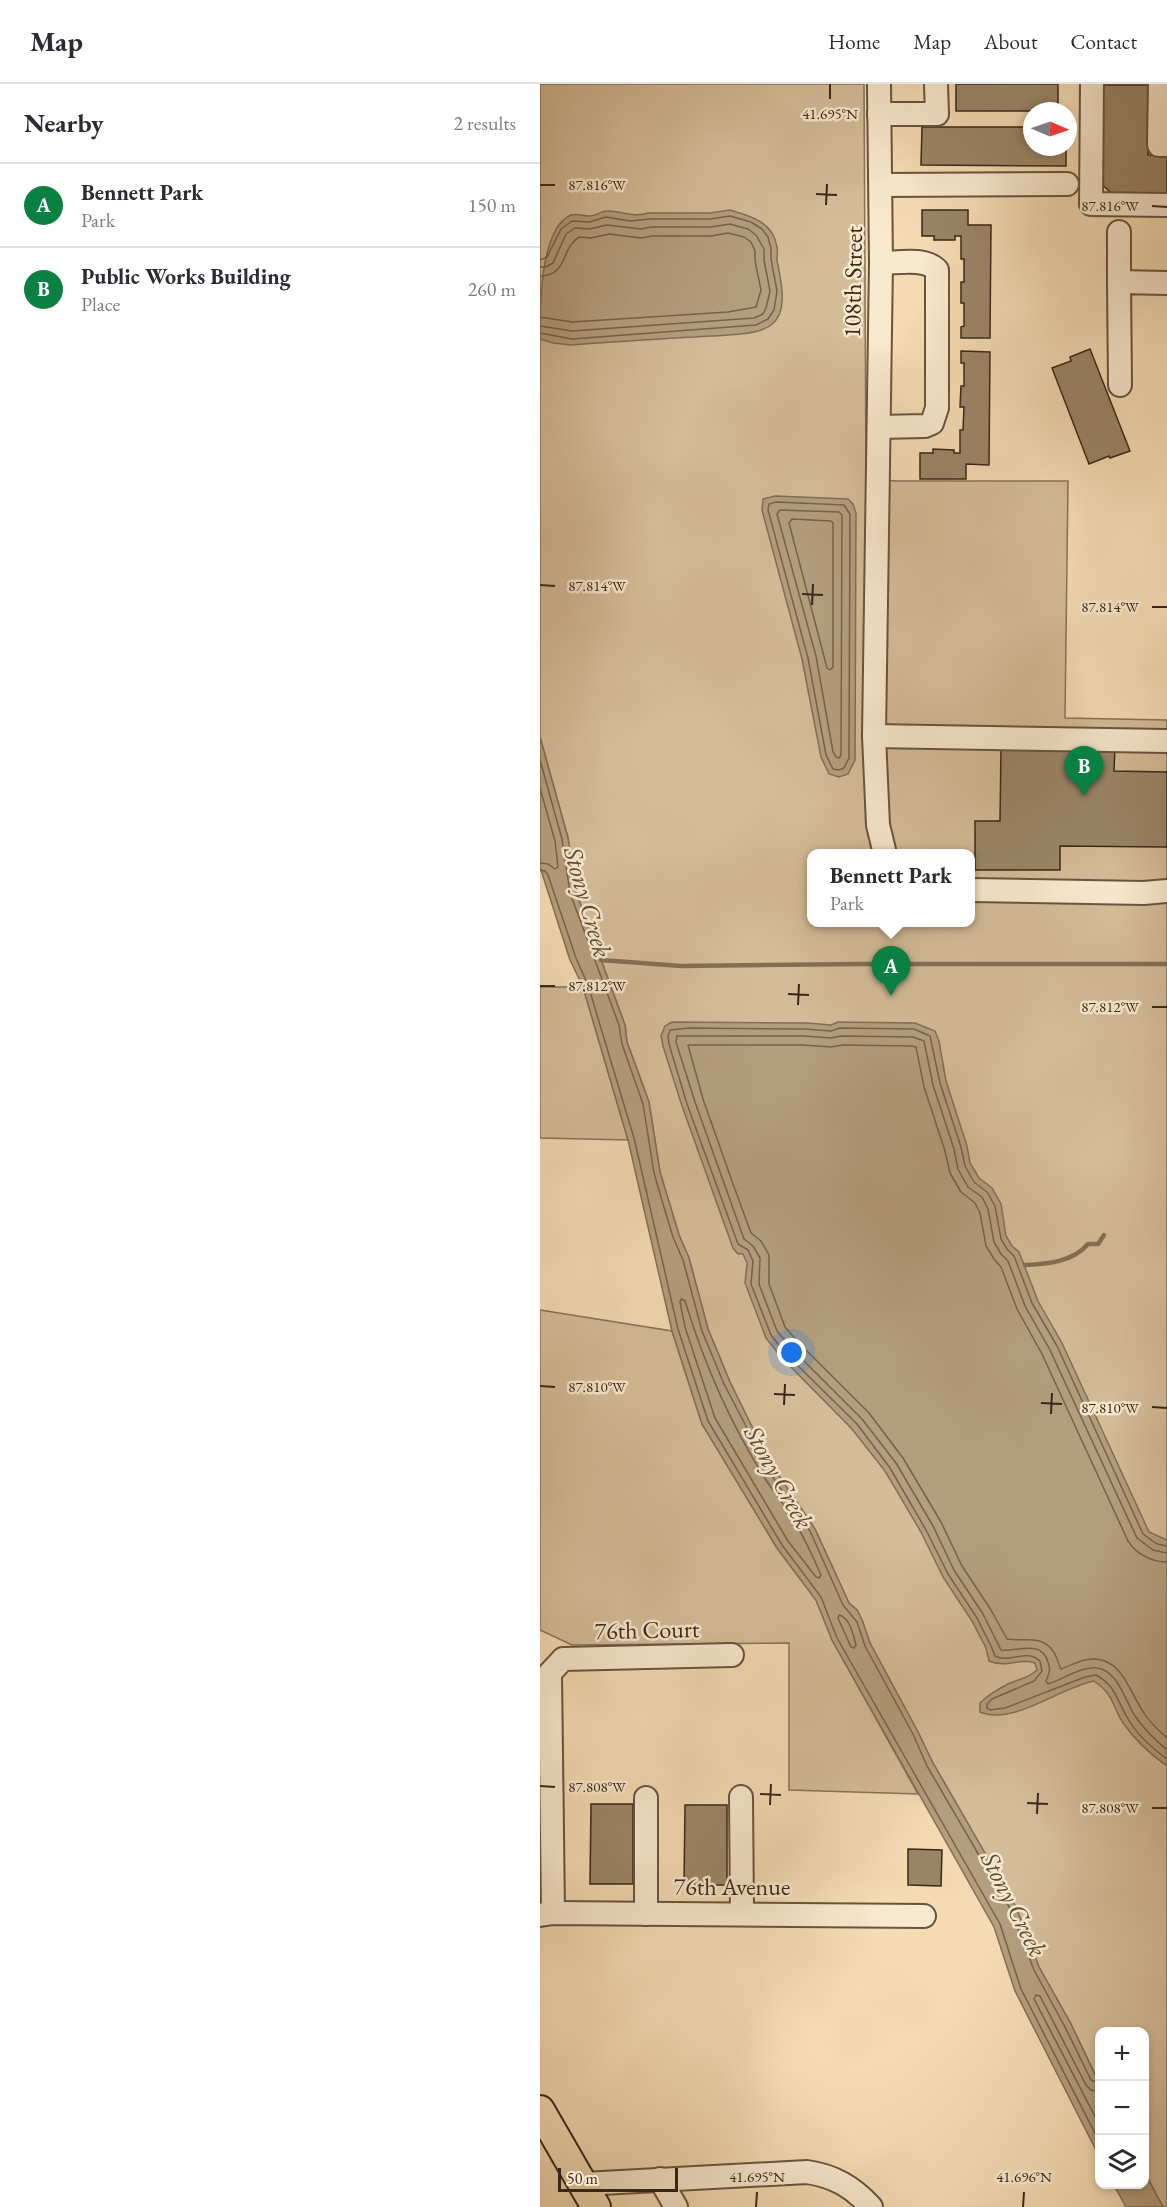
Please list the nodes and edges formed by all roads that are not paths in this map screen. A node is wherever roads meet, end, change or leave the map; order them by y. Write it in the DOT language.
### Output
graph roads {
  1 [pos="879,84"];
  2 [pos="936,84"];
  3 [pos="1092,84"];
  4 [pos="1160,84"];
  5 [pos="879,114"];
  6 [pos="1167,146"];
  7 [pos="1067,184"];
  8 [pos="881,185"];
  9 [pos="1167,205"];
  10 [pos="1119,232"];
  11 [pos="881,263"];
  12 [pos="1119,282"];
  13 [pos="1167,283"];
  14 [pos="1120,385"];
  15 [pos="879,427"];
  16 [pos="874,736"];
  17 [pos="1167,741"];
  18 [pos="884,849"];
  19 [pos="975,890"];
  20 [pos="1167,891"];
  21 [pos="732,1655"];
  22 [pos="741,1797"];
  23 [pos="646,1798"];
  24 [pos="547,1914"];
  25 [pos="646,1914"];
  26 [pos="742,1914"];
  27 [pos="924,1916"];
  28 [pos="543,2123"];
  29 [pos="660,2179"];
  30 [pos="589,2195"];
  31 [pos="676,2207"];
  32 [pos="871,2207"];
  1 -- 5 [label="street, 108th Street"];
  2 -- 5 [label="street"];
  3 -- 9 [label="street"];
  4 -- 6 [label="street"];
  5 -- 8 [label="street, 108th Street"];
  7 -- 8 [label="street"];
  8 -- 11 [label="street, 108th Street"];
  10 -- 12 [label="street"];
  11 -- 15 [label="street, 108th Street"];
  11 -- 15 [label="street"];
  12 -- 13 [label="street"];
  12 -- 14 [label="street"];
  15 -- 16 [label="street, 108th Street"];
  16 -- 17 [label="street"];
  16 -- 18 [label="street, 108th Street"];
  19 -- 20 [label="street"];
  21 -- 24 [label="street, 76th Court"];
  22 -- 26 [label="street"];
  23 -- 25 [label="street"];
  24 -- 25 [label="street, 76th Avenue"];
  25 -- 26 [label="street, 76th Avenue"];
  26 -- 27 [label="street, 76th Avenue"];
  28 -- 30 [label="main road"];
  29 -- 30 [label="street"];
  29 -- 31 [label="street"];
  29 -- 32 [label="street"];
}
